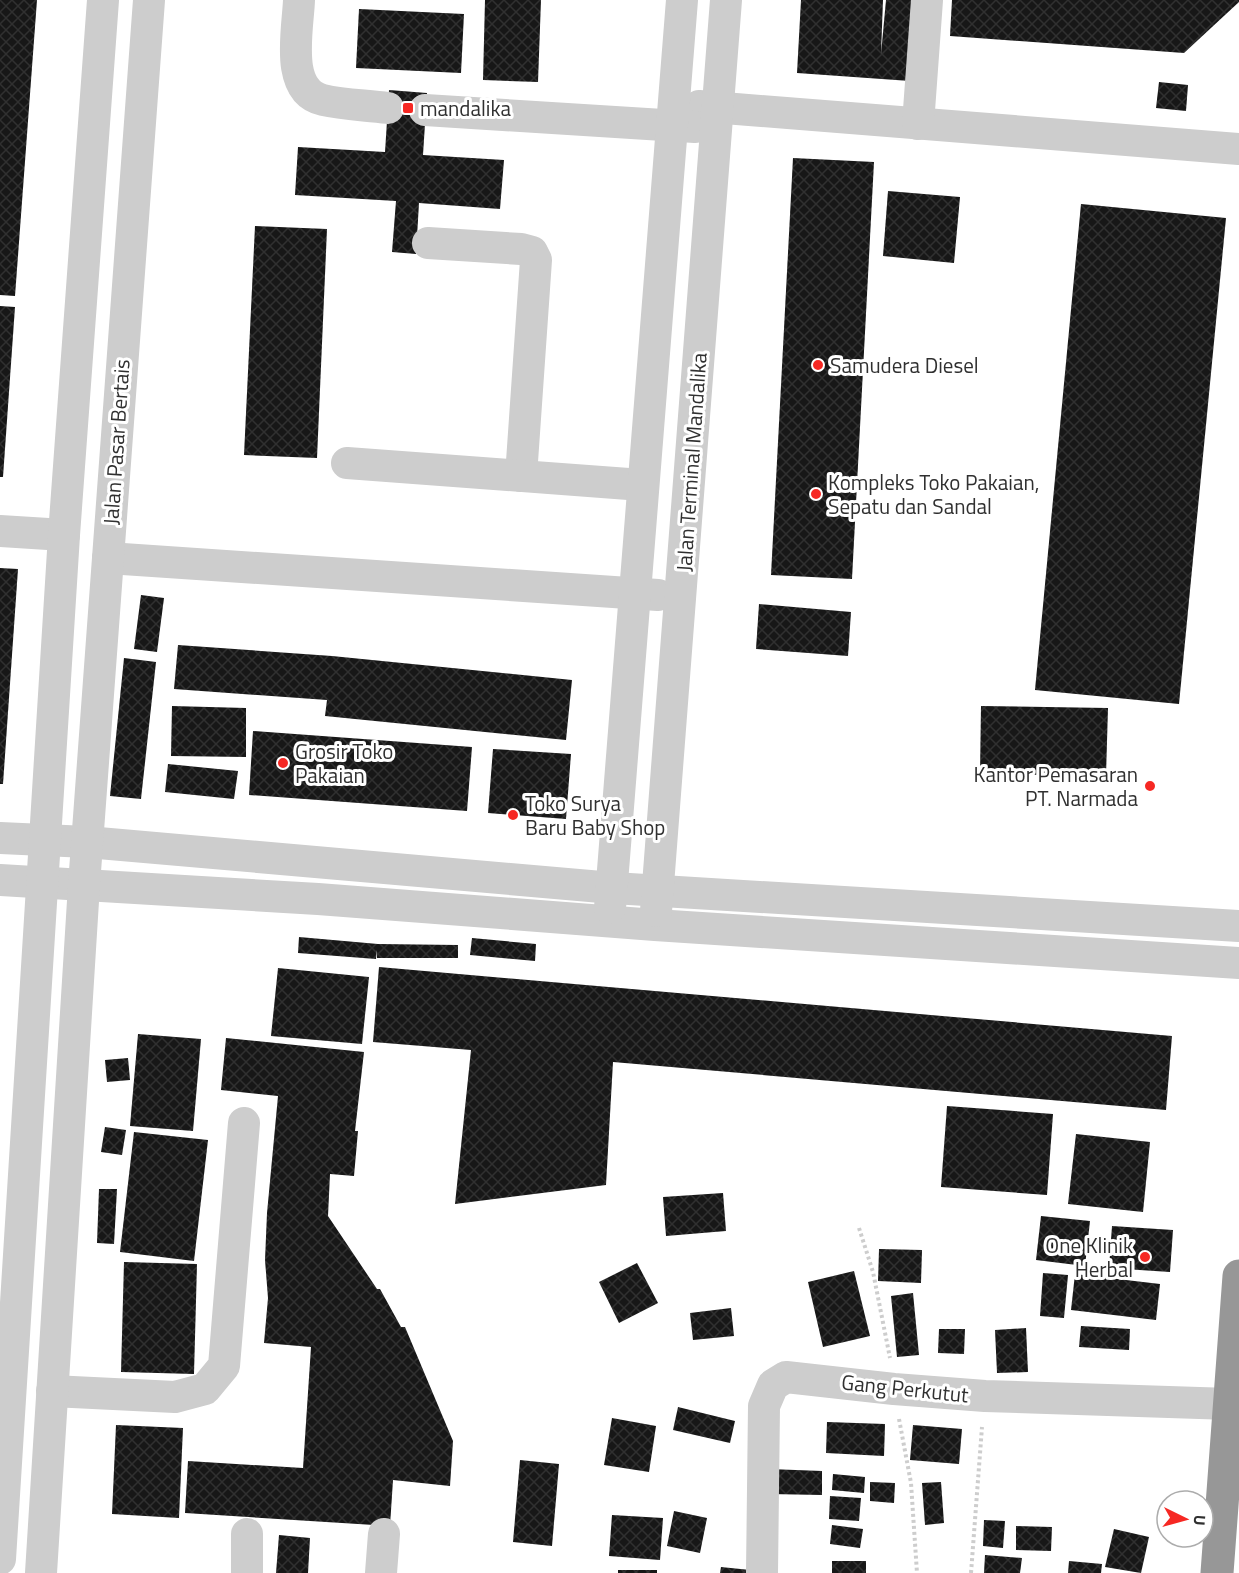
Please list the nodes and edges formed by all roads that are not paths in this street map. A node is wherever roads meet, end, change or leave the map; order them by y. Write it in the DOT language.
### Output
graph roads {
  1 [pos="103,0"];
  2 [pos="149,0"];
  3 [pos="299,0"];
  4 [pos="682,0"];
  5 [pos="726,0"];
  6 [pos="927,0"];
  7 [pos="388,108"];
  8 [pos="426,111"];
  9 [pos="675,115"];
  10 [pos="717,118"];
  11 [pos="918,124"];
  12 [pos="1239,149"];
  13 [pos="428,243"];
  14 [pos="347,463"];
  15 [pos="521,476"];
  16 [pos="642,485"];
  17 [pos="0,531"];
  18 [pos="64,535"];
  19 [pos="108,558"];
  20 [pos="636,593"];
  21 [pos="680,597"];
  22 [pos="0,838"];
  23 [pos="45,839"];
  24 [pos="87,842"];
  25 [pos="0,880"];
  26 [pos="41,881"];
  27 [pos="84,885"];
  28 [pos="613,888"];
  29 [pos="658,891"];
  30 [pos="609,920"];
  31 [pos="655,925"];
  32 [pos="1239,926"];
  33 [pos="1239,963"];
  34 [pos="244,1123"];
  35 [pos="22,1208"];
  36 [pos="63,1211"];
  37 [pos="1239,1276"];
  38 [pos="1237,1343"];
  39 [pos="52,1392"];
  40 [pos="1230,1404"];
  41 [pos="247,1534"];
  42 [pos="384,1534"];
  43 [pos="0,1559"];
  44 [pos="41,1573"];
  45 [pos="247,1573"];
  46 [pos="381,1573"];
  47 [pos="762,1573"];
  48 [pos="1217,1573"];
  1 -- 18 [label="street"];
  2 -- 19 [label="street, Jalan Pasar Bertais"];
  3 -- 7 [label="street"];
  4 -- 9 [label="street"];
  5 -- 10 [label="street, Jalan Terminal Mandalika"];
  6 -- 11 [label="street"];
  8 -- 9 [label="street"];
  9 -- 10 [label="street"];
  9 -- 16 [label="street"];
  10 -- 11 [label="street"];
  10 -- 21 [label="street, Jalan Terminal Mandalika"];
  11 -- 12 [label="street"];
  13 -- 15 [label="street"];
  14 -- 15 [label="street"];
  15 -- 16 [label="street"];
  16 -- 20 [label="street"];
  17 -- 18 [label="street"];
  18 -- 23 [label="street"];
  19 -- 20 [label="street"];
  19 -- 24 [label="street, Jalan Pasar Bertais"];
  20 -- 21 [label="street"];
  20 -- 28 [label="street"];
  21 -- 29 [label="street, Jalan Terminal Mandalika"];
  22 -- 23 [label="street"];
  23 -- 24 [label="street"];
  23 -- 26 [label="street"];
  24 -- 27 [label="street, Jalan Pasar Bertais"];
  24 -- 28 [label="street"];
  25 -- 26 [label="street"];
  26 -- 27 [label="street"];
  26 -- 35 [label="street"];
  27 -- 30 [label="street"];
  27 -- 36 [label="street, Jalan Pasar Bertais"];
  28 -- 29 [label="street"];
  28 -- 30 [label="street"];
  29 -- 31 [label="street, Jalan Terminal Mandalika"];
  29 -- 32 [label="street"];
  30 -- 31 [label="street"];
  31 -- 33 [label="street"];
  34 -- 39 [label="street"];
  35 -- 36 [label="street"];
  35 -- 43 [label="street"];
  36 -- 39 [label="street, Jalan Pasar Bertais"];
  37 -- 38 [label="highway"];
  38 -- 40 [label="highway"];
  39 -- 44 [label="street, Jalan Pasar Bertais"];
  40 -- 47 [label="street, Gang Perkutut"];
  40 -- 48 [label="highway"];
  41 -- 45 [label="street"];
  42 -- 46 [label="street"];
}
